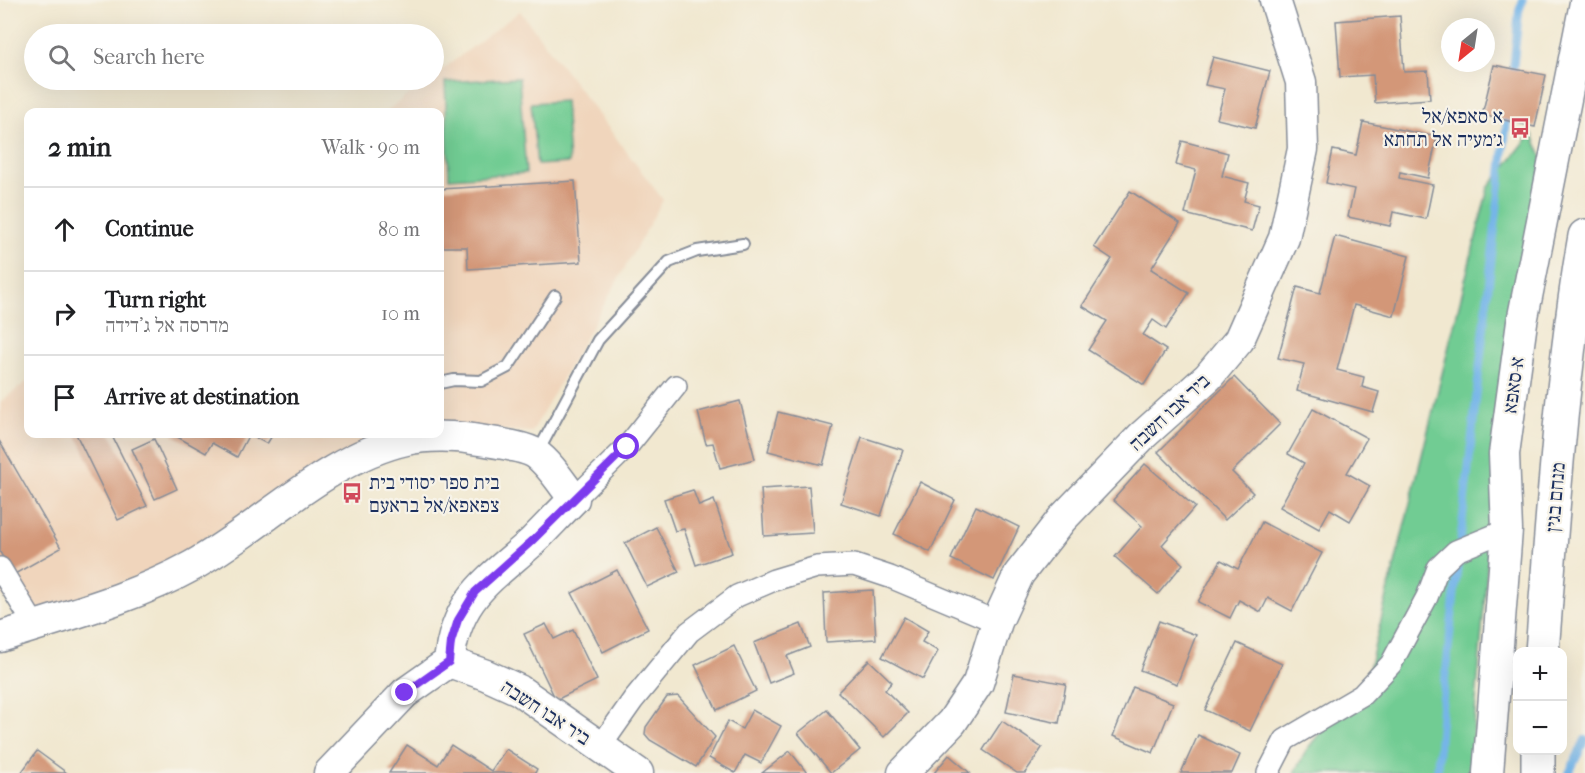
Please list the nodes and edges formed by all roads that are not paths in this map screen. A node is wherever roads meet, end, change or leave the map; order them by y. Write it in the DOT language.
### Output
graph roads {
  1 [pos="1275,0"];
  2 [pos="1585,3"];
  3 [pos="1585,236"];
  4 [pos="742,244"];
  5 [pos="555,296"];
  6 [pos="444,382"];
  7 [pos="676,386"];
  8 [pos="444,437"];
  9 [pos="418,438"];
  10 [pos="536,454"];
  11 [pos="574,499"];
  12 [pos="1507,530"];
  13 [pos="0,568"];
  14 [pos="997,622"];
  15 [pos="35,626"];
  16 [pos="0,637"];
  17 [pos="1542,647"];
  18 [pos="449,662"];
  19 [pos="600,747"];
  20 [pos="1538,755"];
  21 [pos="329,773"];
  22 [pos="639,773"];
  23 [pos="903,773"];
  24 [pos="1268,773"];
  25 [pos="1488,773"];
  26 [pos="1538,773"];
  1 -- 14 [label="street, ביר אבו חשבה"];
  2 -- 12 [label="street, א-סאפא"];
  3 -- 17 [label="highway, מנחם בגין"];
  4 -- 10 [label="lane"];
  5 -- 6 [label="lane"];
  7 -- 11 [label="street"];
  8 -- 10 [label="street"];
  9 -- 15 [label="street"];
  10 -- 11 [label="street"];
  11 -- 18 [label="street"];
  12 -- 24 [label="street"];
  12 -- 25 [label="street, א-סאפא"];
  13 -- 15 [label="street"];
  14 -- 19 [label="street"];
  14 -- 23 [label="street, ביר אבו חשבה"];
  15 -- 16 [label="street"];
  18 -- 19 [label="street, ביר אבו חשבה"];
  18 -- 21 [label="street"];
  19 -- 22 [label="street, ביר אבו חשבה"];
  20 -- 26 [label="highway"];
}
